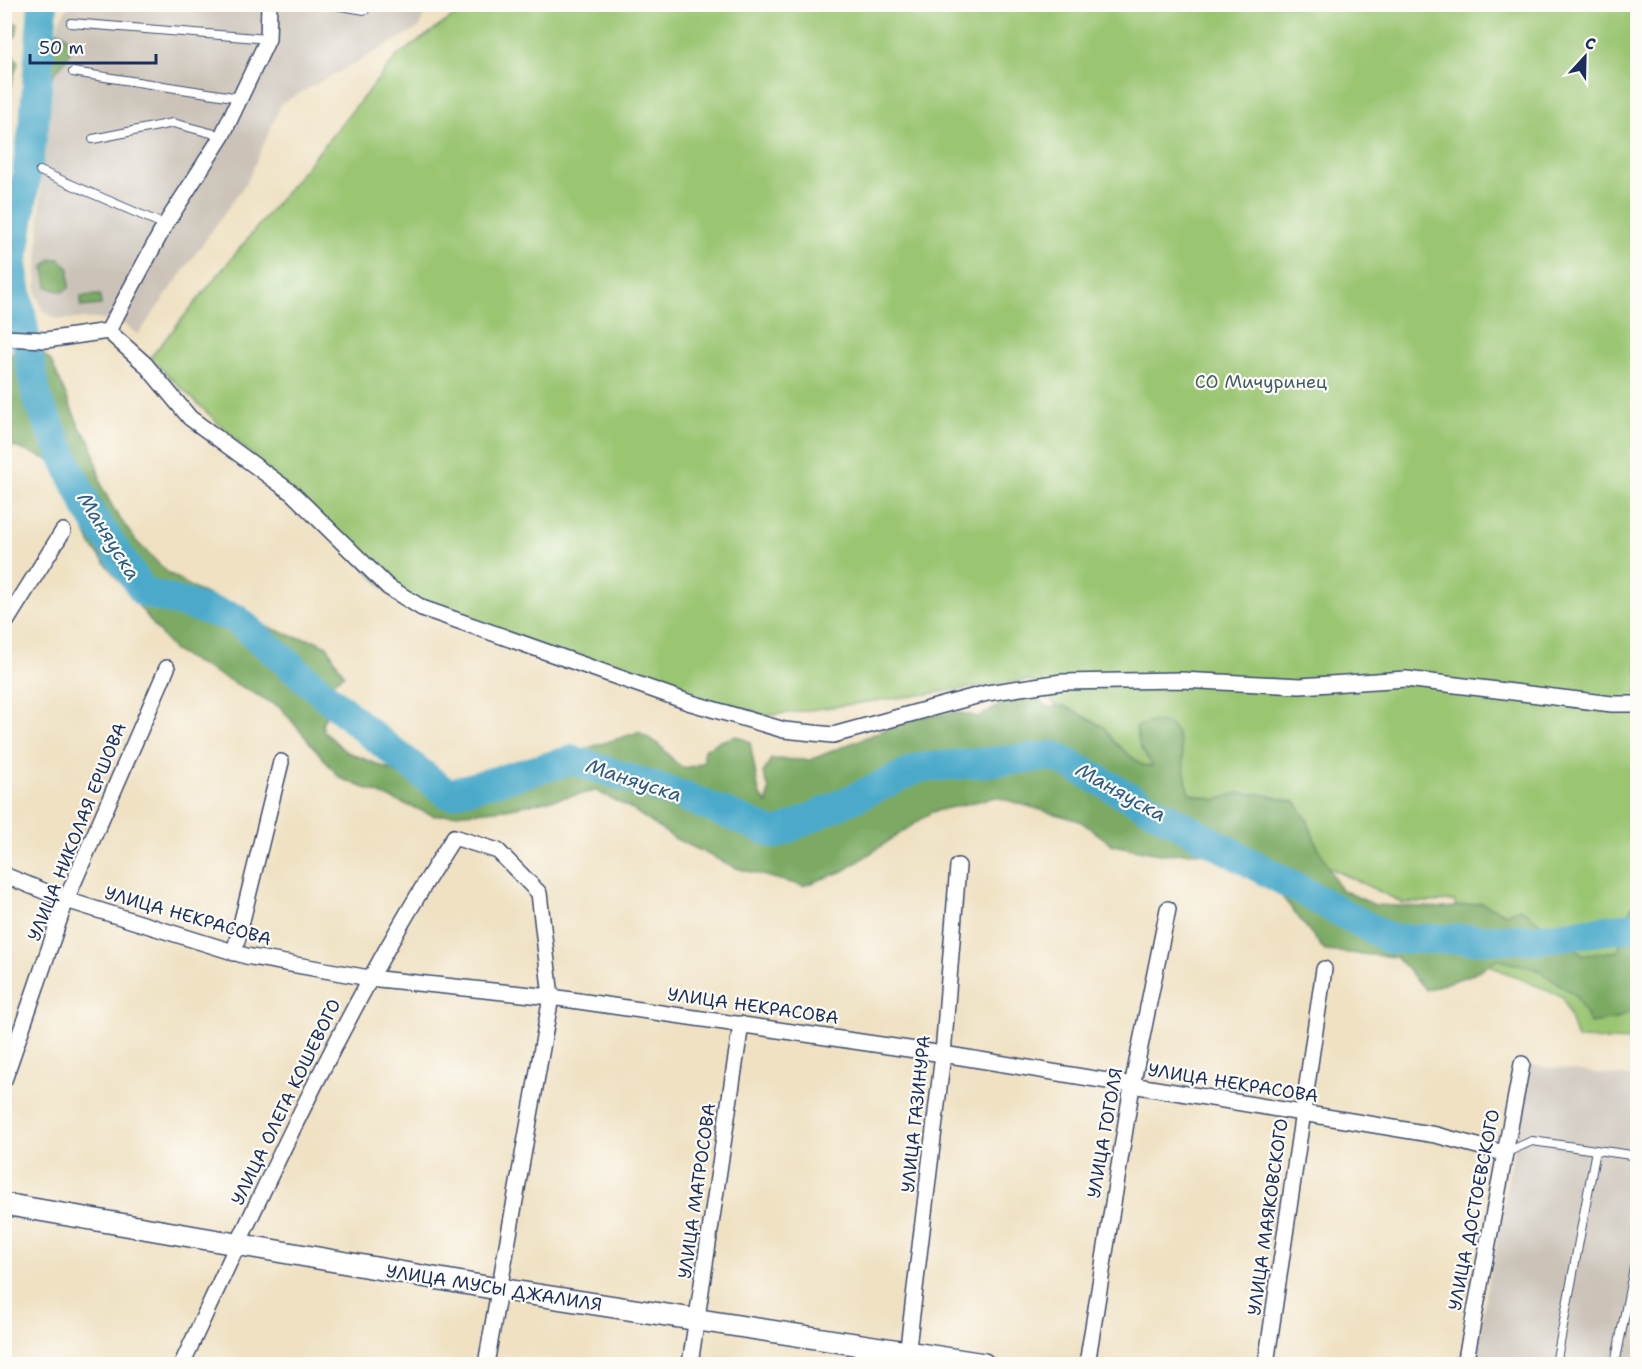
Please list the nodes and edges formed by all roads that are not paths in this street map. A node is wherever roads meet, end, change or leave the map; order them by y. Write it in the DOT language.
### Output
graph roads {
  1 [pos="269,4"];
  2 [pos="329,4"];
  3 [pos="365,10"];
  4 [pos="70,23"];
  5 [pos="268,39"];
  6 [pos="73,72"];
  7 [pos="240,98"];
  8 [pos="222,136"];
  9 [pos="93,139"];
  10 [pos="40,171"];
  11 [pos="165,225"];
  12 [pos="108,331"];
  13 [pos="4,338"];
  14 [pos="63,531"];
  15 [pos="4,625"];
  16 [pos="167,668"];
  17 [pos="1638,704"];
  18 [pos="281,762"];
  19 [pos="958,866"];
  20 [pos="4,874"];
  21 [pos="66,900"];
  22 [pos="1168,909"];
  23 [pos="234,952"];
  24 [pos="1324,969"];
  25 [pos="369,978"];
  26 [pos="551,997"];
  27 [pos="741,1024"];
  28 [pos="943,1054"];
  29 [pos="1522,1064"];
  30 [pos="4,1080"];
  31 [pos="1132,1086"];
  32 [pos="1302,1114"];
  33 [pos="1596,1150"];
  34 [pos="1504,1153"];
  35 [pos="1638,1156"];
  36 [pos="4,1204"];
  37 [pos="238,1245"];
  38 [pos="1638,1248"];
  39 [pos="498,1289"];
  40 [pos="699,1320"];
  41 [pos="908,1358"];
  42 [pos="182,1365"];
  43 [pos="486,1365"];
  44 [pos="690,1365"];
  45 [pos="984,1365"];
  46 [pos="1087,1365"];
  47 [pos="1266,1365"];
  48 [pos="1465,1365"];
  49 [pos="1556,1365"];
  50 [pos="1616,1365"];
  1 -- 5 [label="street"];
  2 -- 3 [label="lane"];
  4 -- 5 [label="lane"];
  5 -- 7 [label="street"];
  6 -- 7 [label="lane"];
  7 -- 8 [label="street"];
  8 -- 9 [label="lane"];
  8 -- 11 [label="street"];
  10 -- 11 [label="lane"];
  11 -- 12 [label="street"];
  12 -- 13 [label="street"];
  12 -- 17 [label="street"];
  14 -- 15 [label="street"];
  16 -- 21 [label="street, УЛИЦА НИКОЛАЯ ЕРШОВА"];
  18 -- 23 [label="street"];
  19 -- 28 [label="street, УЛИЦА ГАЗИНУРА"];
  20 -- 21 [label="street, УЛИЦА НЕКРАСОВА"];
  21 -- 23 [label="street, УЛИЦА НЕКРАСОВА"];
  21 -- 30 [label="street, УЛИЦА НИКОЛАЯ ЕРШОВА"];
  22 -- 31 [label="street, УЛИЦА ГОГОЛЯ"];
  23 -- 25 [label="street, УЛИЦА НЕКРАСОВА"];
  24 -- 32 [label="street, УЛИЦА МАЯКОВСКОГО"];
  25 -- 26 [label="street, УЛИЦА НЕКРАСОВА"];
  25 -- 26 [label="street, УЛИЦА ОЛЕГА КОШЕВОГО"];
  25 -- 37 [label="street, УЛИЦА ОЛЕГА КОШЕВОГО"];
  26 -- 27 [label="street, УЛИЦА НЕКРАСОВА"];
  26 -- 39 [label="street"];
  27 -- 28 [label="street, УЛИЦА НЕКРАСОВА"];
  27 -- 40 [label="street, УЛИЦА МАТРОСОВА"];
  28 -- 31 [label="street, УЛИЦА НЕКРАСОВА"];
  28 -- 41 [label="street, УЛИЦА ГАЗИНУРА"];
  29 -- 34 [label="street, УЛИЦА ДОСТОЕВСКОГО"];
  31 -- 32 [label="street, УЛИЦА НЕКРАСОВА"];
  31 -- 46 [label="street, УЛИЦА ГОГОЛЯ"];
  32 -- 34 [label="street, УЛИЦА НЕКРАСОВА"];
  32 -- 47 [label="street, УЛИЦА МАЯКОВСКОГО"];
  33 -- 34 [label="lane"];
  33 -- 35 [label="lane"];
  33 -- 49 [label="lane"];
  34 -- 48 [label="street, УЛИЦА ДОСТОЕВСКОГО"];
  36 -- 37 [label="main road, УЛИЦА МУСЫ ДЖАЛИЛЯ"];
  37 -- 39 [label="main road, УЛИЦА МУСЫ ДЖАЛИЛЯ"];
  37 -- 42 [label="street, УЛИЦА ОЛЕГА КОШЕВОГО"];
  38 -- 50 [label="lane"];
  39 -- 40 [label="main road, УЛИЦА МУСЫ ДЖАЛИЛЯ"];
  39 -- 43 [label="street"];
  40 -- 41 [label="main road, УЛИЦА МУСЫ ДЖАЛИЛЯ"];
  40 -- 44 [label="street, УЛИЦА МАТРОСОВА"];
  41 -- 45 [label="main road, УЛИЦА МУСЫ ДЖАЛИЛЯ"];
}
